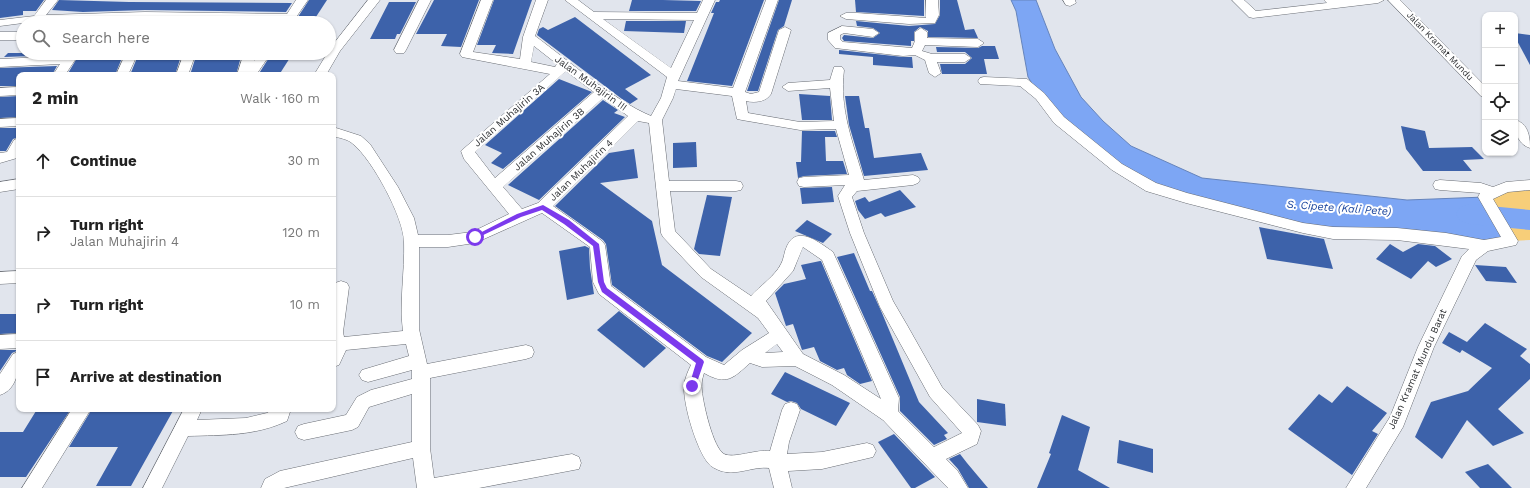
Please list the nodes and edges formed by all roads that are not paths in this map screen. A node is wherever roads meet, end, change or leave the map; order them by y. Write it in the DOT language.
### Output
graph roads {
  1 [pos="52,0"];
  2 [pos="302,0"];
  3 [pos="374,0"];
  4 [pos="425,0"];
  5 [pos="486,0"];
  6 [pos="542,0"];
  7 [pos="571,0"];
  8 [pos="709,0"];
  9 [pos="772,0"];
  10 [pos="932,0"];
  11 [pos="1238,0"];
  12 [pos="1378,0"];
  13 [pos="1394,0"];
  14 [pos="1333,2"];
  15 [pos="593,15"];
  16 [pos="40,16"];
  17 [pos="291,16"];
  18 [pos="846,16"];
  19 [pos="702,17"];
  20 [pos="16,21"];
  21 [pos="922,21"];
  22 [pos="0,23"];
  23 [pos="785,30"];
  24 [pos="873,33"];
  25 [pos="0,36"];
  26 [pos="16,36"];
  27 [pos="529,37"];
  28 [pos="978,43"];
  29 [pos="919,46"];
  30 [pos="336,49"];
  31 [pos="400,50"];
  32 [pos="930,58"];
  33 [pos="965,58"];
  34 [pos="30,60"];
  35 [pos="68,60"];
  36 [pos="129,60"];
  37 [pos="187,60"];
  38 [pos="248,60"];
  39 [pos="260,60"];
  40 [pos="329,60"];
  41 [pos="0,63"];
  42 [pos="525,64"];
  43 [pos="562,68"];
  44 [pos="61,72"];
  45 [pos="123,72"];
  46 [pos="183,72"];
  47 [pos="244,72"];
  48 [pos="252,72"];
  49 [pos="322,72"];
  50 [pos="935,73"];
  51 [pos="672,80"];
  52 [pos="984,81"];
  53 [pos="788,87"];
  54 [pos="1482,90"];
  55 [pos="16,91"];
  56 [pos="0,92"];
  57 [pos="602,92"];
  58 [pos="738,94"];
  59 [pos="636,115"];
  60 [pos="16,122"];
  61 [pos="656,122"];
  62 [pos="0,123"];
  63 [pos="841,125"];
  64 [pos="1518,128"];
  65 [pos="336,131"];
  66 [pos="1530,143"];
  67 [pos="16,148"];
  68 [pos="0,158"];
  69 [pos="913,180"];
  70 [pos="804,182"];
  71 [pos="855,183"];
  72 [pos="16,184"];
  73 [pos="1440,185"];
  74 [pos="1530,185"];
  75 [pos="496,186"];
  76 [pos="662,186"];
  77 [pos="736,186"];
  78 [pos="0,187"];
  79 [pos="1490,195"];
  80 [pos="543,207"];
  81 [pos="519,216"];
  82 [pos="412,241"];
  83 [pos="1484,246"];
  84 [pos="16,277"];
  85 [pos="0,278"];
  86 [pos="341,287"];
  87 [pos="760,306"];
  88 [pos="336,328"];
  89 [pos="780,334"];
  90 [pos="336,336"];
  91 [pos="413,337"];
  92 [pos="16,341"];
  93 [pos="0,342"];
  94 [pos="336,345"];
  95 [pos="526,352"];
  96 [pos="748,355"];
  97 [pos="336,356"];
  98 [pos="797,359"];
  99 [pos="700,362"];
  100 [pos="16,364"];
  101 [pos="420,372"];
  102 [pos="368,375"];
  103 [pos="0,388"];
  104 [pos="791,410"];
  105 [pos="80,412"];
  106 [pos="191,412"];
  107 [pos="282,412"];
  108 [pos="889,414"];
  109 [pos="183,428"];
  110 [pos="304,432"];
  111 [pos="421,448"];
  112 [pos="867,451"];
  113 [pos="932,457"];
  114 [pos="777,462"];
  115 [pos="572,463"];
  116 [pos="31,488"];
  117 [pos="152,488"];
  118 [pos="270,488"];
  119 [pos="427,488"];
  120 [pos="783,488"];
  121 [pos="959,488"];
  122 [pos="1355,488"];
  1 -- 16 [label="street"];
  2 -- 17 [label="street"];
  3 -- 30 [label="street"];
  4 -- 31 [label="street"];
  5 -- 42 [label="street"];
  6 -- 27 [label="street"];
  7 -- 15 [label="street"];
  8 -- 19 [label="street"];
  9 -- 58 [label="street"];
  10 -- 21 [label="street"];
  11 -- 14 [label="street"];
  12 -- 14 [label="street"];
  13 -- 54 [label="street, Jalan Kramat Mundu"];
  15 -- 19 [label="street"];
  15 -- 51 [label="street"];
  18 -- 21 [label="street"];
  19 -- 51 [label="street"];
  20 -- 22 [label="street"];
  21 -- 29 [label="street"];
  23 -- 58 [label="street"];
  24 -- 29 [label="street"];
  25 -- 26 [label="street"];
  27 -- 42 [label="street"];
  27 -- 43 [label="street, Jalan Muhajirin III"];
  28 -- 29 [label="street"];
  29 -- 32 [label="street"];
  32 -- 33 [label="street"];
  32 -- 50 [label="street"];
  34 -- 41 [label="street"];
  35 -- 44 [label="street"];
  36 -- 45 [label="street"];
  37 -- 46 [label="street"];
  38 -- 47 [label="street"];
  39 -- 48 [label="street"];
  40 -- 49 [label="street"];
  42 -- 43 [label="street"];
  43 -- 57 [label="street, Jalan Muhajirin III"];
  43 -- 75 [label="street, Jalan Muhajirin 3A"];
  51 -- 58 [label="street"];
  51 -- 61 [label="street"];
  52 -- 83 [label="street"];
  53 -- 63 [label="street"];
  55 -- 56 [label="street"];
  57 -- 59 [label="street, Jalan Muhajirin III"];
  57 -- 75 [label="street, Jalan Muhajirin 3B"];
  58 -- 63 [label="street"];
  59 -- 61 [label="street, Jalan Muhajirin III"];
  59 -- 80 [label="street, Jalan Muhajirin 4"];
  60 -- 62 [label="street"];
  61 -- 76 [label="street"];
  63 -- 71 [label="street"];
  64 -- 66 [label="street"];
  65 -- 82 [label="street"];
  67 -- 68 [label="street"];
  69 -- 71 [label="street"];
  70 -- 71 [label="street"];
  71 -- 113 [label="street"];
  72 -- 78 [label="street"];
  73 -- 79 [label="street"];
  74 -- 79 [label="street"];
  75 -- 81 [label="street"];
  76 -- 77 [label="street"];
  76 -- 87 [label="street"];
  79 -- 83 [label="street, Jalan Kramat Mundu Barat"];
  80 -- 81 [label="street"];
  80 -- 99 [label="street, Jalan Muhajirin 4"];
  81 -- 82 [label="street"];
  82 -- 91 [label="street"];
  83 -- 122 [label="street, Jalan Kramat Mundu Barat"];
  84 -- 85 [label="street"];
  86 -- 88 [label="street"];
  87 -- 89 [label="street"];
  87 -- 108 [label="street"];
  89 -- 96 [label="street"];
  89 -- 98 [label="street"];
  90 -- 91 [label="street"];
  91 -- 101 [label="street"];
  92 -- 93 [label="street"];
  94 -- 97 [label="street"];
  95 -- 101 [label="street"];
  96 -- 98 [label="street"];
  96 -- 99 [label="street, Jalan Muhajirin 4"];
  98 -- 108 [label="street"];
  99 -- 114 [label="street"];
  100 -- 103 [label="street"];
  101 -- 102 [label="street"];
  101 -- 110 [label="street"];
  101 -- 111 [label="street"];
  104 -- 114 [label="street"];
  105 -- 116 [label="street"];
  106 -- 109 [label="street"];
  107 -- 109 [label="street"];
  108 -- 113 [label="street"];
  109 -- 117 [label="street"];
  111 -- 118 [label="street"];
  111 -- 119 [label="street"];
  112 -- 114 [label="street"];
  113 -- 121 [label="street"];
  114 -- 120 [label="street"];
  115 -- 119 [label="street"];
}
